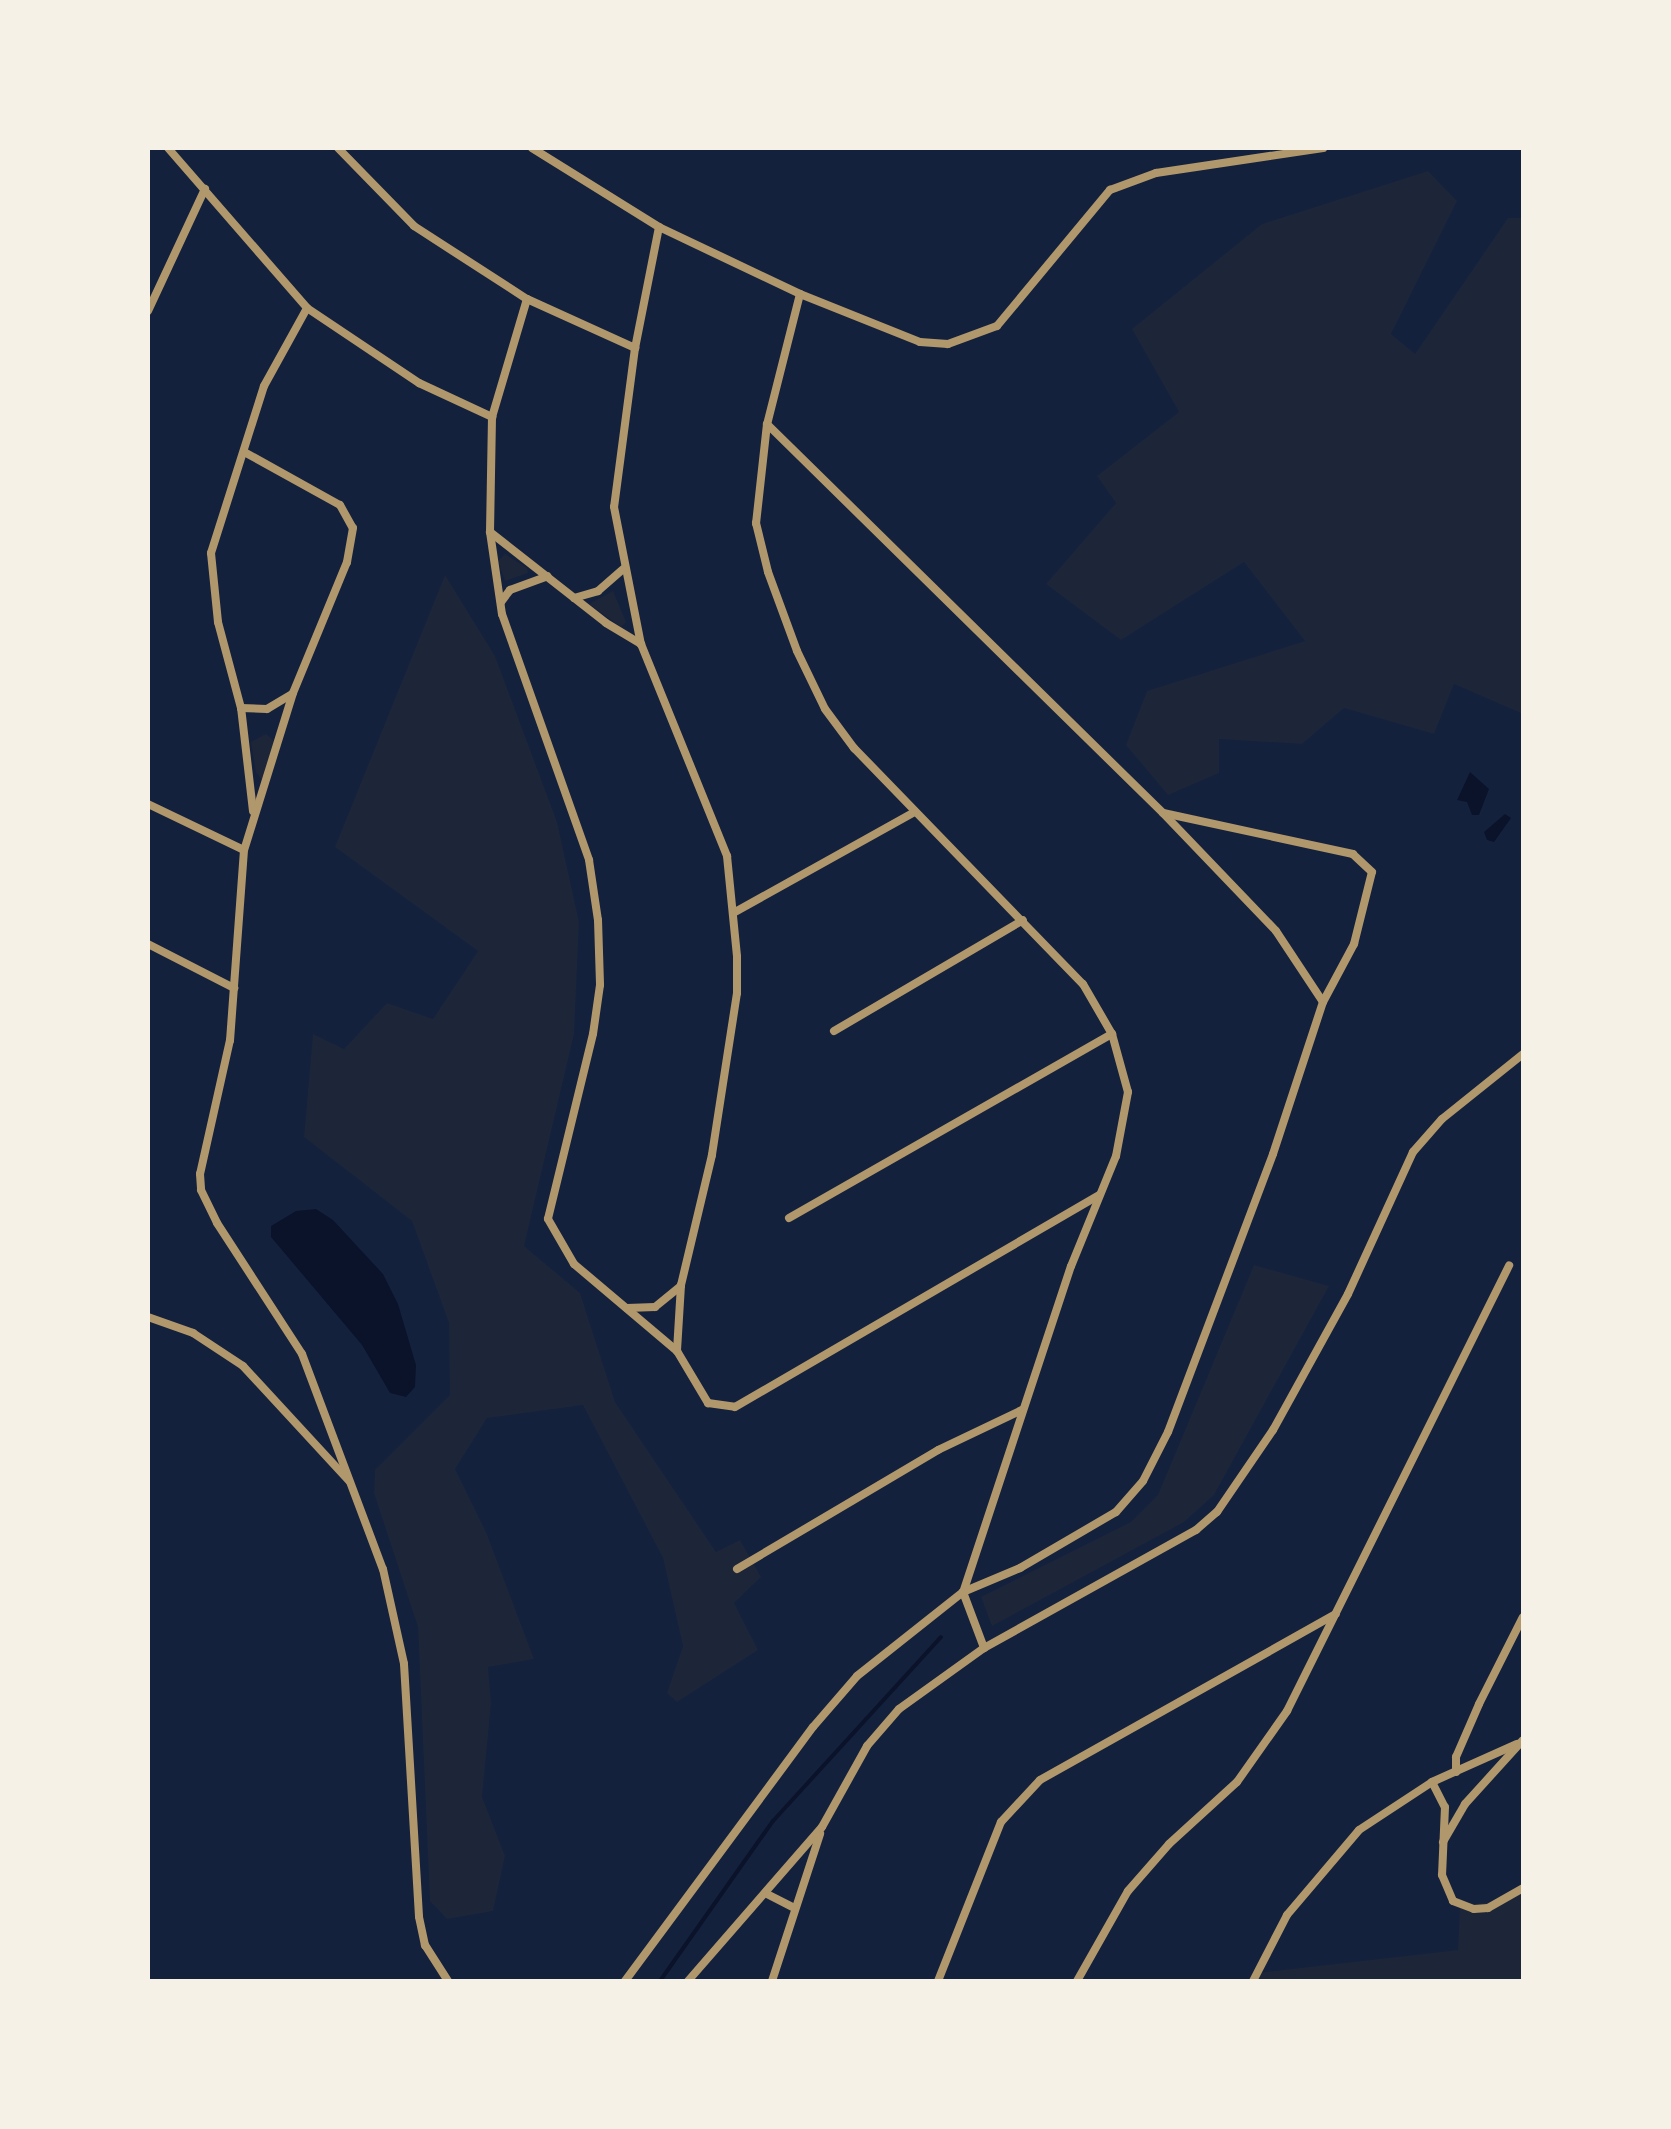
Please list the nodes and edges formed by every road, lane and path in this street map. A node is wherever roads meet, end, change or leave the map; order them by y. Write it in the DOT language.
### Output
graph roads {
  1 [pos="168,148"];
  2 [pos="338,148"];
  3 [pos="532,148"];
  4 [pos="1323,148"];
  5 [pos="205,189"];
  6 [pos="659,227"];
  7 [pos="800,294"];
  8 [pos="527,299"];
  9 [pos="307,308"];
  10 [pos="148,311"];
  11 [pos="635,348"];
  12 [pos="492,417"];
  13 [pos="767,424"];
  14 [pos="246,453"];
  15 [pos="490,532"];
  16 [pos="623,569"];
  17 [pos="548,576"];
  18 [pos="574,598"];
  19 [pos="500,602"];
  20 [pos="641,644"];
  21 [pos="293,693"];
  22 [pos="241,708"];
  23 [pos="148,804"];
  24 [pos="915,812"];
  25 [pos="253,813"];
  26 [pos="1163,813"];
  27 [pos="244,850"];
  28 [pos="735,912"];
  29 [pos="1023,920"];
  30 [pos="148,944"];
  31 [pos="234,988"];
  32 [pos="1323,1002"];
  33 [pos="834,1031"];
  34 [pos="1112,1034"];
  35 [pos="1523,1054"];
  36 [pos="1099,1195"];
  37 [pos="789,1218"];
  38 [pos="1509,1265"];
  39 [pos="681,1285"];
  40 [pos="627,1308"];
  41 [pos="148,1317"];
  42 [pos="677,1351"];
  43 [pos="1022,1410"];
  44 [pos="352,1485"];
  45 [pos="737,1569"];
  46 [pos="963,1592"];
  47 [pos="1336,1614"];
  48 [pos="1523,1617"];
  49 [pos="984,1648"];
  50 [pos="1520,1742"];
  51 [pos="1456,1772"];
  52 [pos="1432,1782"];
  53 [pos="822,1827"];
  54 [pos="1441,1846"];
  55 [pos="1523,1888"];
  56 [pos="765,1893"];
  57 [pos="792,1907"];
  58 [pos="448,1981"];
  59 [pos="625,1981"];
  60 [pos="688,1981"];
  61 [pos="772,1981"];
  62 [pos="938,1981"];
  63 [pos="1077,1981"];
  64 [pos="1253,1981"];
  1 -- 5 [label="street"];
  2 -- 8 [label="street"];
  3 -- 6 [label="street"];
  4 -- 7 [label="street"];
  5 -- 9 [label="street"];
  5 -- 10 [label="street"];
  6 -- 7 [label="street"];
  6 -- 11 [label="street"];
  7 -- 13 [label="street"];
  8 -- 11 [label="street"];
  8 -- 12 [label="street"];
  9 -- 12 [label="street"];
  9 -- 14 [label="street"];
  11 -- 16 [label="street"];
  12 -- 15 [label="street"];
  13 -- 24 [label="street"];
  13 -- 26 [label="street"];
  14 -- 21 [label="street"];
  14 -- 22 [label="street"];
  15 -- 17 [label="street"];
  15 -- 19 [label="street"];
  16 -- 18 [label="street"];
  16 -- 20 [label="street"];
  17 -- 18 [label="street"];
  17 -- 19 [label="street"];
  18 -- 20 [label="street"];
  19 -- 40 [label="street"];
  20 -- 28 [label="street"];
  21 -- 22 [label="street"];
  21 -- 25 [label="street"];
  22 -- 25 [label="street"];
  23 -- 27 [label="street"];
  24 -- 28 [label="street"];
  24 -- 29 [label="street"];
  25 -- 27 [label="street"];
  26 -- 32 [label="street"];
  26 -- 32 [label="street"];
  27 -- 31 [label="street"];
  28 -- 39 [label="street"];
  29 -- 33 [label="street"];
  29 -- 34 [label="street"];
  30 -- 31 [label="street"];
  31 -- 44 [label="street"];
  32 -- 46 [label="street"];
  34 -- 36 [label="street"];
  34 -- 37 [label="street"];
  35 -- 49 [label="street"];
  36 -- 42 [label="street"];
  36 -- 43 [label="street"];
  38 -- 47 [label="street"];
  39 -- 40 [label="street"];
  39 -- 42 [label="street"];
  40 -- 42 [label="street"];
  41 -- 44 [label="street"];
  43 -- 45 [label="street"];
  43 -- 46 [label="street"];
  44 -- 58 [label="street"];
  46 -- 49 [label="street"];
  46 -- 59 [label="street"];
  47 -- 62 [label="street"];
  47 -- 63 [label="street"];
  48 -- 51 [label="street"];
  49 -- 53 [label="street"];
  50 -- 51 [label="street"];
  50 -- 54 [label="street"];
  51 -- 52 [label="street"];
  52 -- 54 [label="street"];
  52 -- 64 [label="street"];
  53 -- 56 [label="street"];
  53 -- 57 [label="street"];
  54 -- 55 [label="street"];
  56 -- 57 [label="street"];
  56 -- 60 [label="street"];
  57 -- 61 [label="street"];
}
